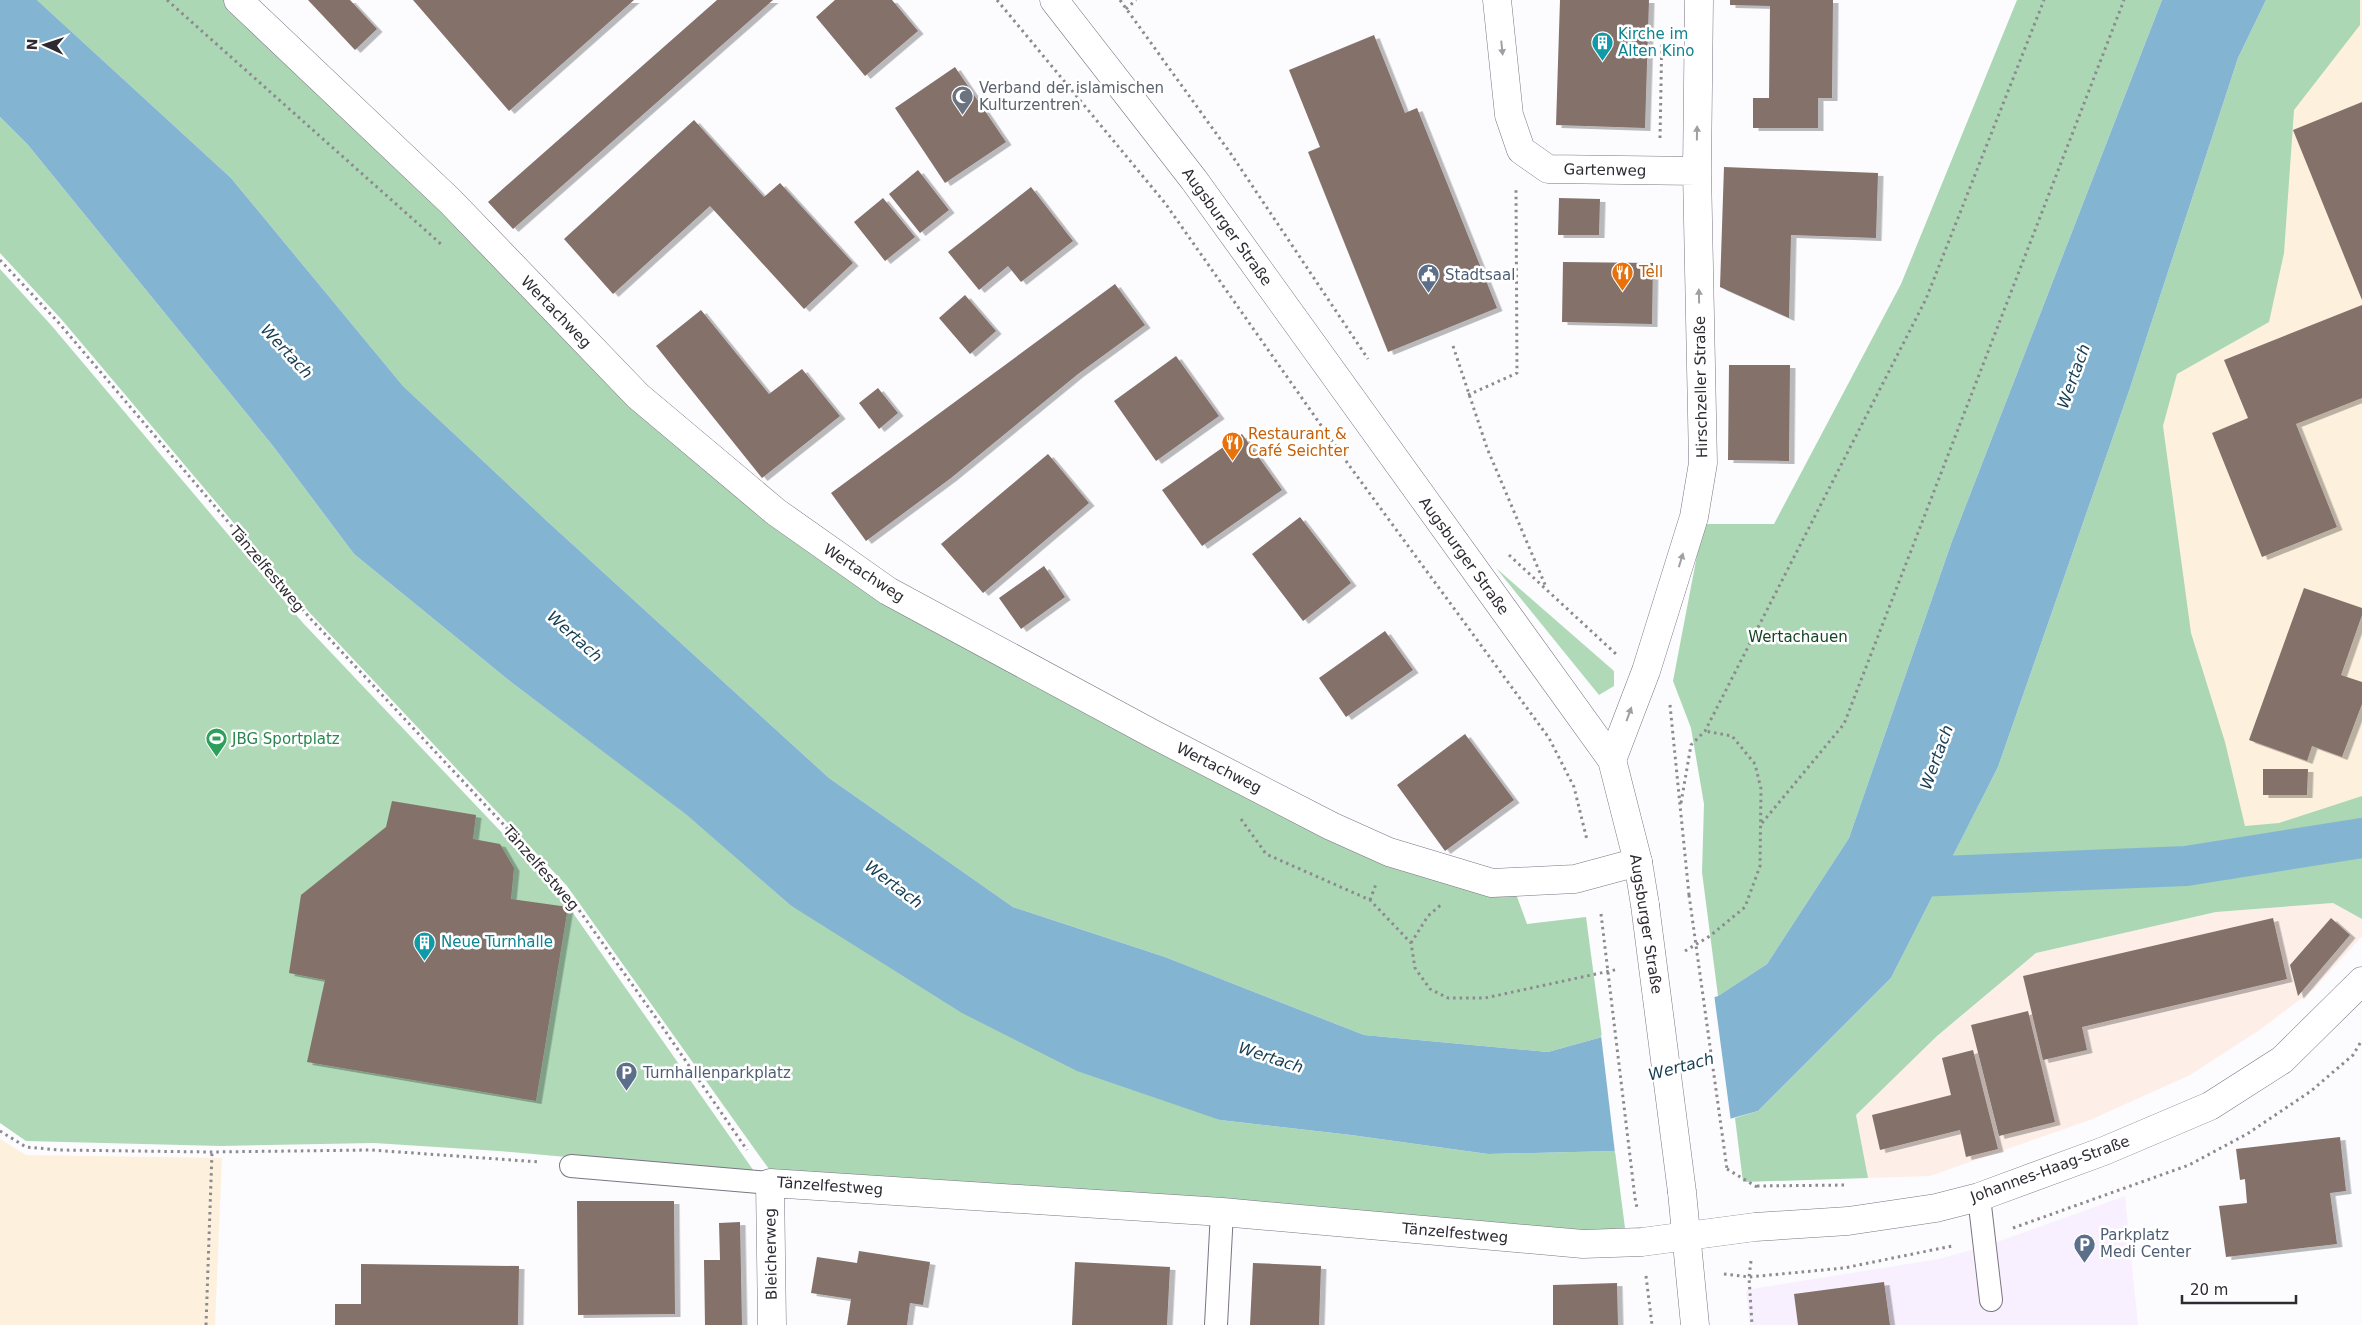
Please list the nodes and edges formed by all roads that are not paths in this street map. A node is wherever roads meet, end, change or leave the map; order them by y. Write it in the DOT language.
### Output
graph roads {
  1 [pos="238,0"];
  2 [pos="1054,0"];
  3 [pos="1497,0"];
  4 [pos="1699,0"];
  5 [pos="1696,171"];
  6 [pos="1612,760"];
  7 [pos="1638,862"];
  8 [pos="2362,981"];
  9 [pos="571,1166"];
  10 [pos="770,1183"];
  11 [pos="1979,1197"];
  12 [pos="1222,1212"];
  13 [pos="1688,1236"];
  14 [pos="1991,1300"];
  15 [pos="772,1325"];
  16 [pos="1216,1325"];
  17 [pos="1695,1325"];
  1 -- 7 [label="street, Wertachweg"];
  2 -- 6 [label="street, Augsburger Straße"];
  3 -- 5 [label="street, Gartenweg, one-way"];
  5 -- 4 [label="street, Hirschzeller Straße, one-way"];
  6 -- 5 [label="street, Hirschzeller Straße, one-way"];
  6 -- 7 [label="street, Augsburger Straße"];
  7 -- 13 [label="street, Augsburger Straße, bridge"];
  8 -- 11 [label="street, Johannes-Haag-Straße"];
  9 -- 10 [label="lane"];
  10 -- 12 [label="street, Tänzelfestweg"];
  10 -- 15 [label="street, Bleicherweg"];
  11 -- 13 [label="street, Johannes-Haag-Straße"];
  11 -- 14 [label="lane"];
  12 -- 13 [label="street, Tänzelfestweg"];
  12 -- 16 [label="lane"];
  13 -- 17 [label="street, Augsburger Straße"];
}
